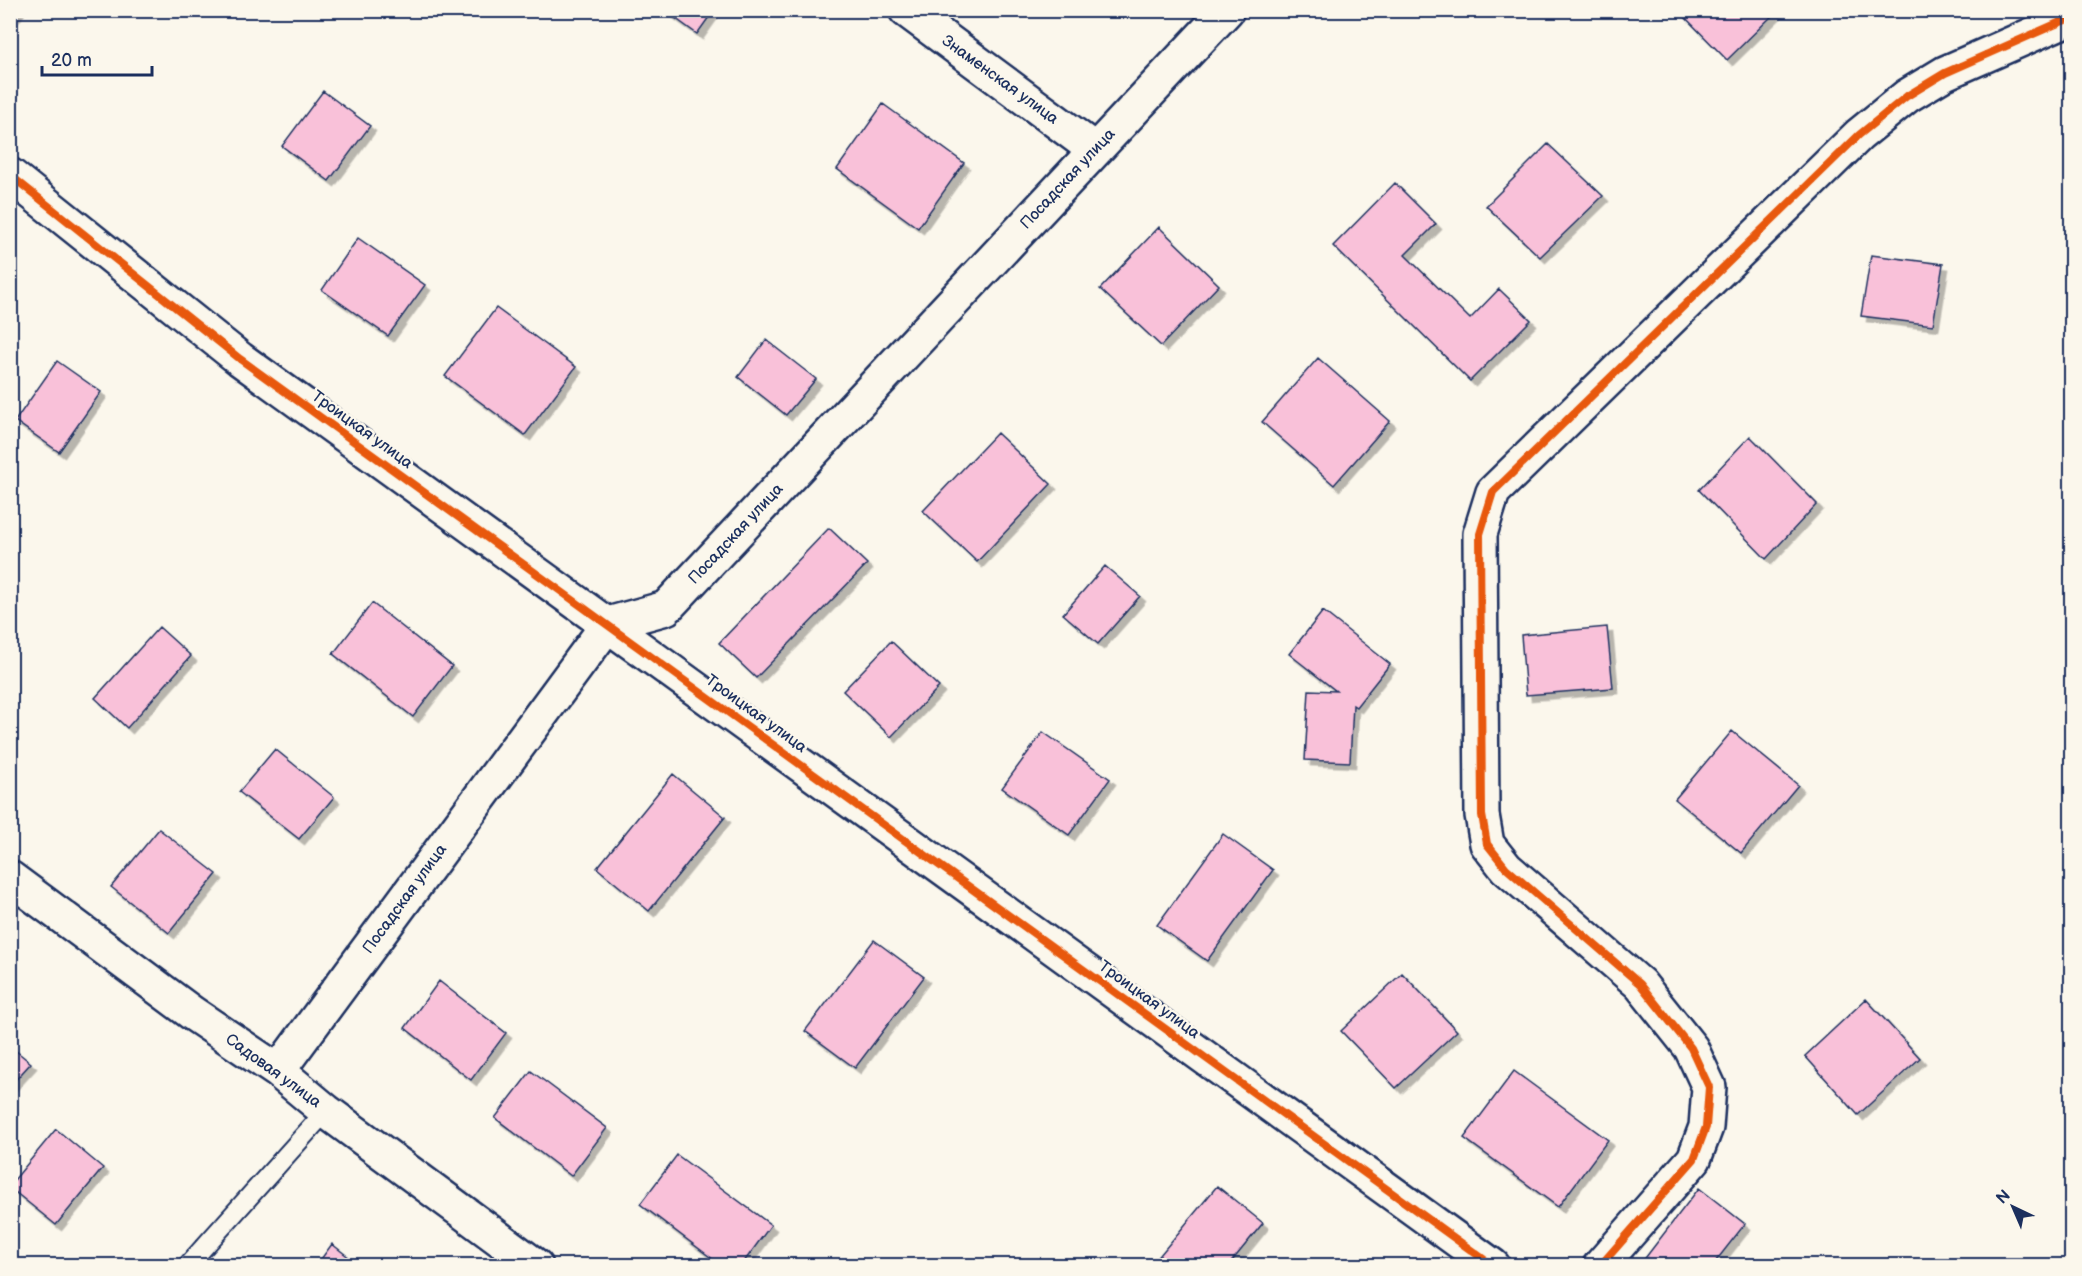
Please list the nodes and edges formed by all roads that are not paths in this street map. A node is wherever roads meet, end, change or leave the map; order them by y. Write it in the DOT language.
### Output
graph roads {
  1 [pos="906,10"];
  2 [pos="1227,10"];
  3 [pos="2072,16"];
  4 [pos="1095,150"];
  5 [pos="10,175"];
  6 [pos="608,624"];
  7 [pos="10,878"];
  8 [pos="278,1071"];
  9 [pos="326,1111"];
  10 [pos="187,1266"];
  11 [pos="536,1266"];
  12 [pos="1493,1266"];
  13 [pos="1600,1266"];
  1 -- 4 [label="street, Знаменская улица"];
  2 -- 4 [label="street, Посадская улица"];
  3 -- 13 [label="street"];
  4 -- 6 [label="street, Посадская улица"];
  5 -- 6 [label="street, Троицкая улица"];
  6 -- 8 [label="street, Посадская улица"];
  6 -- 12 [label="street, Троицкая улица"];
  7 -- 8 [label="street, Садовая улица"];
  8 -- 9 [label="street, Садовая улица"];
  9 -- 10 [label="lane"];
  9 -- 11 [label="street, Садовая улица"];
}
